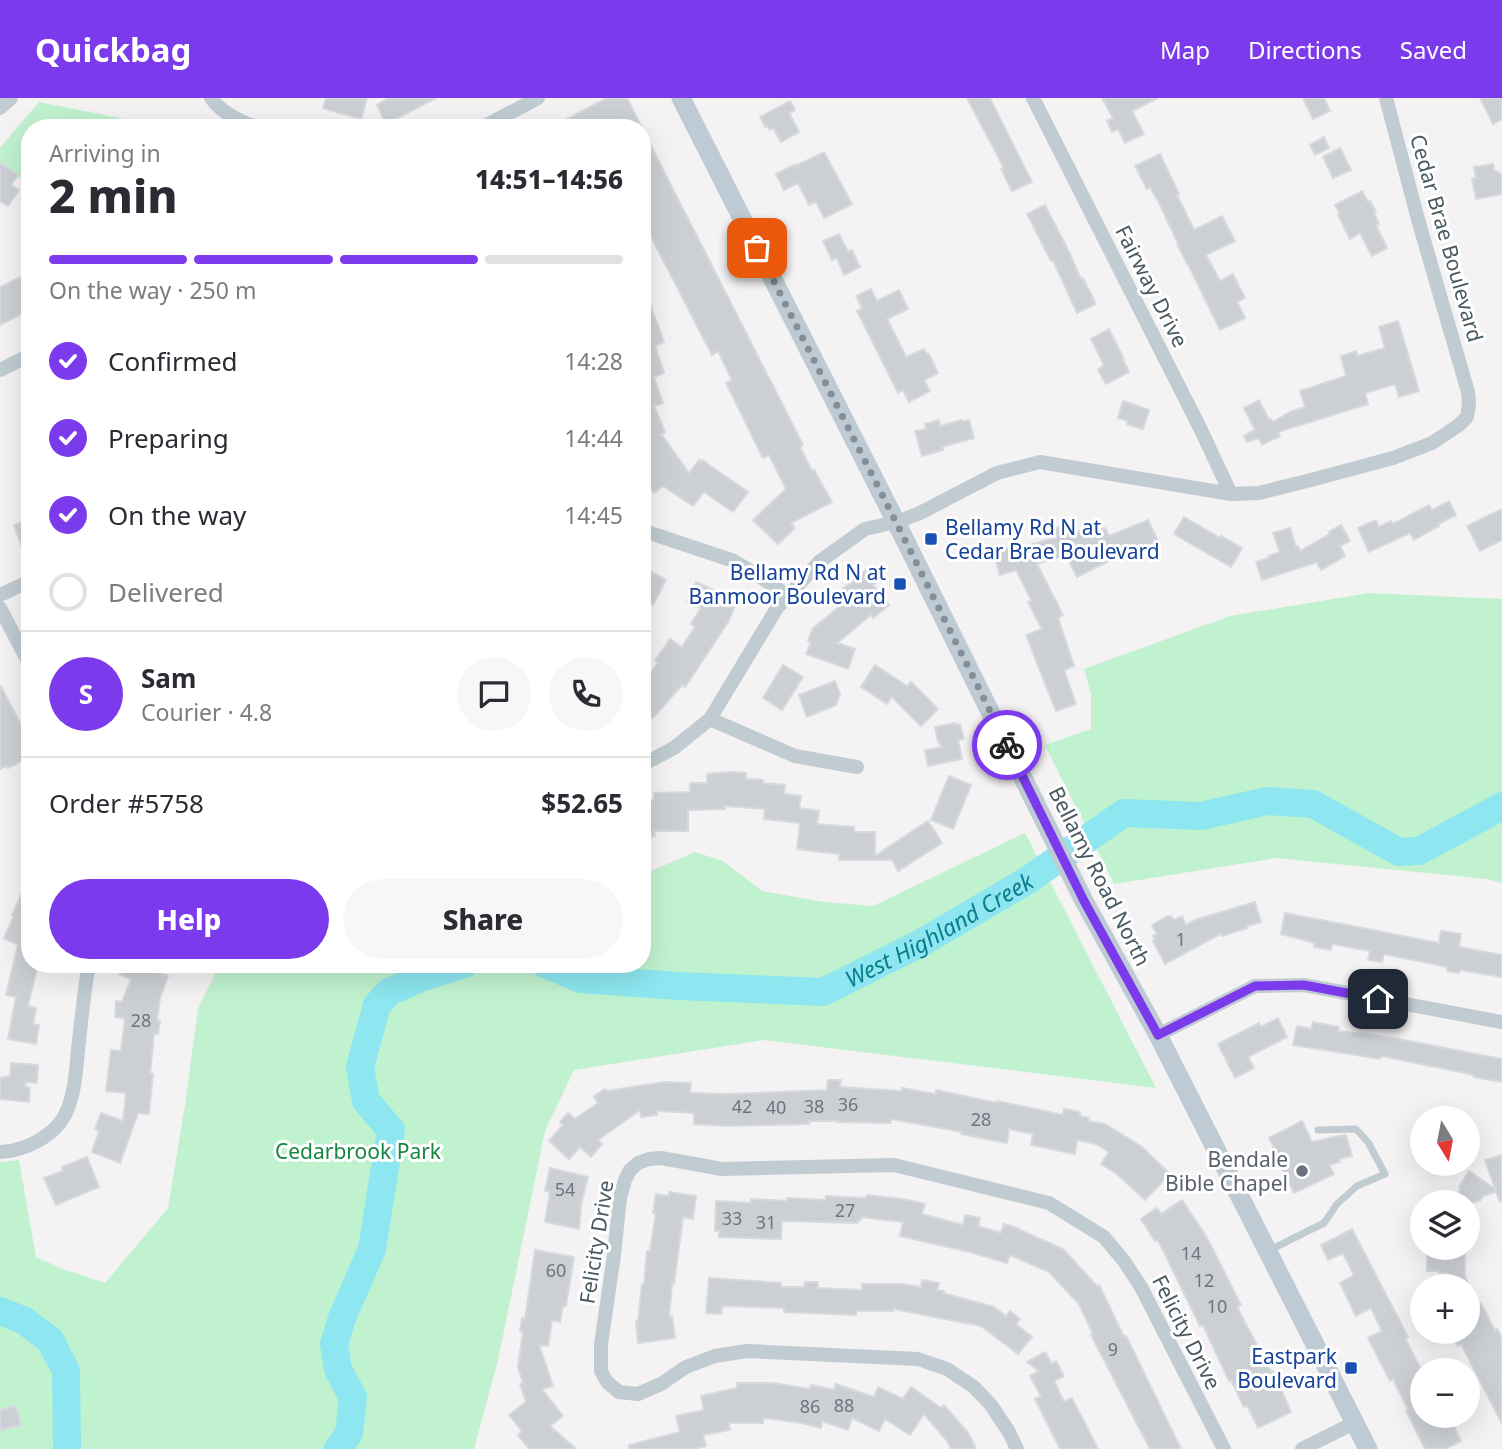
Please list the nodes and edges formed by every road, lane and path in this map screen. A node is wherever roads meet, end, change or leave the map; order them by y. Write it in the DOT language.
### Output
graph roads {
  1 [pos="11,98"];
  2 [pos="211,98"];
  3 [pos="538,98"];
  4 [pos="681,98"];
  5 [pos="1033,98"];
  6 [pos="1386,98"];
  7 [pos="0,108"];
  8 [pos="235,119"];
  9 [pos="502,119"];
  10 [pos="21,360"];
  11 [pos="0,370"];
  12 [pos="1231,494"];
  13 [pos="896,522"];
  14 [pos="651,533"];
  15 [pos="21,585"];
  16 [pos="0,595"];
  17 [pos="788,596"];
  18 [pos="0,608"];
  19 [pos="21,648"];
  20 [pos="709,719"];
  21 [pos="651,760"];
  22 [pos="857,766"];
  23 [pos="88,973"];
  24 [pos="1502,1022"];
  25 [pos="1158,1035"];
  26 [pos="1318,1130"];
  27 [pos="0,1152"];
  28 [pos="1268,1252"];
  29 [pos="1354,1423"];
  30 [pos="1017,1449"];
  31 [pos="1224,1449"];
  32 [pos="1302,1449"];
  33 [pos="1368,1449"];
  1 -- 7 [label="street"];
  2 -- 8 [label="street"];
  3 -- 9 [label="street"];
  4 -- 13 [label="street, Bellamy Road North"];
  5 -- 12 [label="street, Fairway Drive"];
  6 -- 12 [label="street, Cedar Brae Boulevard"];
  10 -- 11 [label="street"];
  12 -- 13 [label="street, Cedar Brae Boulevard"];
  13 -- 17 [label="street, Cedar Brae Boulevard"];
  13 -- 25 [label="street, Bellamy Road North"];
  14 -- 17 [label="street"];
  15 -- 16 [label="street"];
  17 -- 20 [label="street, Cedar Brae Boulevard"];
  18 -- 19 [label="street"];
  20 -- 21 [label="street, Cedar Brae Boulevard"];
  20 -- 22 [label="street"];
  23 -- 27 [label="street"];
  24 -- 25 [label="street"];
  25 -- 28 [label="street, Bellamy Road North"];
  26 -- 28 [label="lane"];
  28 -- 29 [label="street, Bellamy Road North"];
  29 -- 32 [label="street"];
  29 -- 33 [label="street, Bellamy Road North"];
  30 -- 31 [label="street, Felicity Drive"];
}
